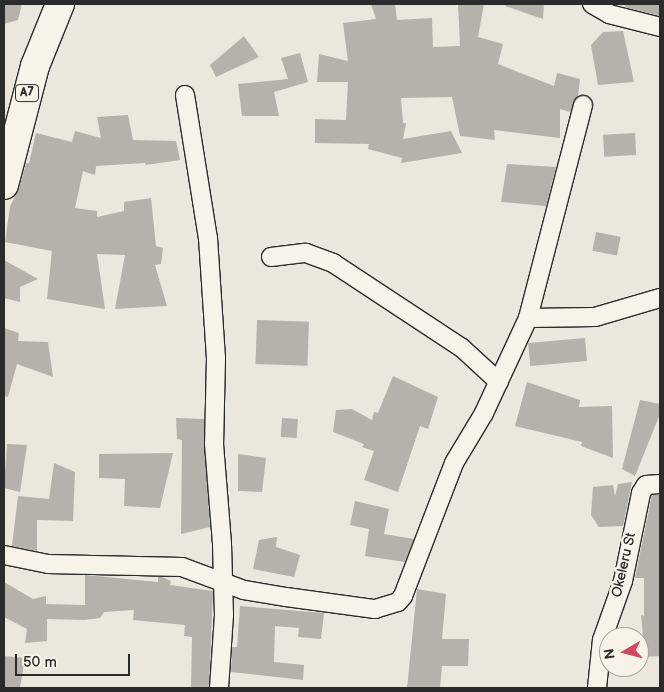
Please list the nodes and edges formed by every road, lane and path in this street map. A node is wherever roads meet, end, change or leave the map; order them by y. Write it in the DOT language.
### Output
graph roads {
  1 [pos="47,4"];
  2 [pos="60,4"];
  3 [pos="592,4"];
  4 [pos="660,27"];
  5 [pos="184,95"];
  6 [pos="583,105"];
  7 [pos="4,126"];
  8 [pos="4,185"];
  9 [pos="271,257"];
  10 [pos="660,298"];
  11 [pos="528,318"];
  12 [pos="500,382"];
  13 [pos="660,484"];
  14 [pos="4,556"];
  15 [pos="223,583"];
  16 [pos="219,688"];
  17 [pos="598,688"];
  1 -- 7 [label="highway, A7"];
  2 -- 8 [label="highway, A7"];
  3 -- 4 [label="street"];
  5 -- 15 [label="street"];
  6 -- 11 [label="street"];
  9 -- 12 [label="street"];
  10 -- 11 [label="street"];
  11 -- 12 [label="street"];
  12 -- 15 [label="street"];
  13 -- 17 [label="street, Okeleru St"];
  14 -- 15 [label="street"];
  15 -- 16 [label="street"];
}
